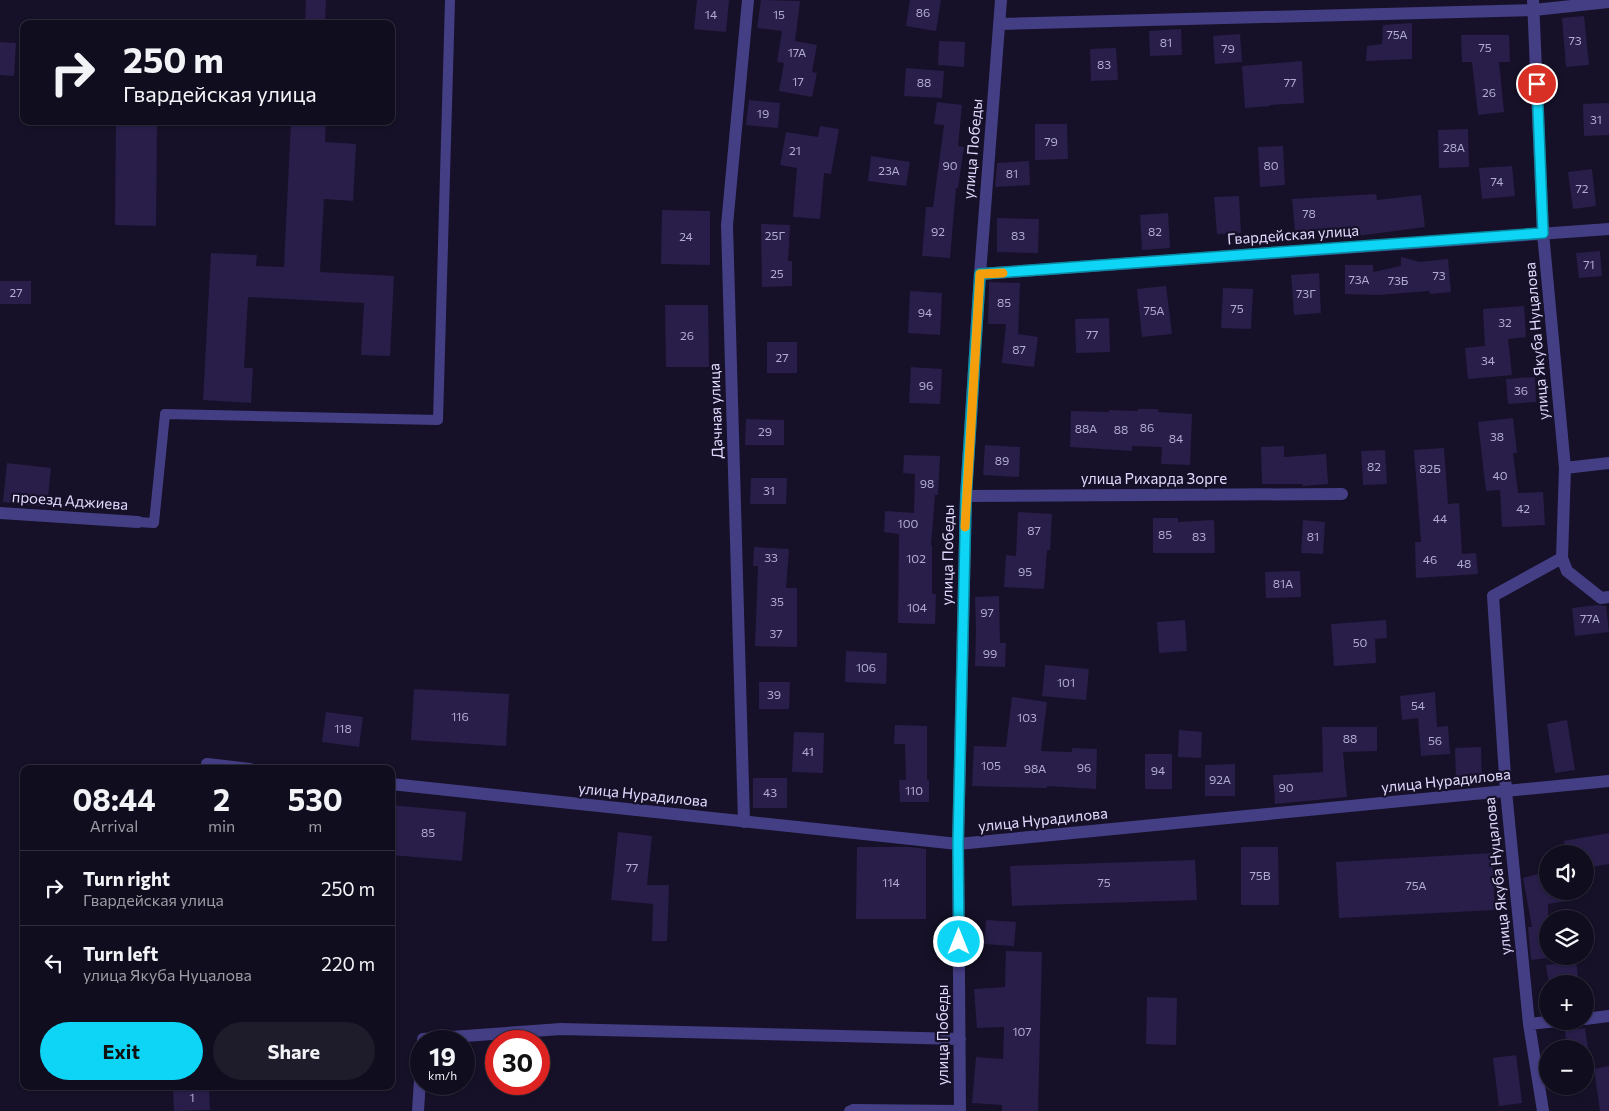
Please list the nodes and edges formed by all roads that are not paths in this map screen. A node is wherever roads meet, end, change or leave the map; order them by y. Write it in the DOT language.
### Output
graph roads {
  1 [pos="450,0"];
  2 [pos="748,0"];
  3 [pos="1001,0"];
  4 [pos="1609,2"];
  5 [pos="1533,5"];
  6 [pos="999,24"];
  7 [pos="1609,229"];
  8 [pos="1543,233"];
  9 [pos="980,274"];
  10 [pos="1609,462"];
  11 [pos="1565,468"];
  12 [pos="1342,494"];
  13 [pos="966,496"];
  14 [pos="0,513"];
  15 [pos="138,522"];
  16 [pos="1562,558"];
  17 [pos="1609,597"];
  18 [pos="207,764"];
  19 [pos="216,765"];
  20 [pos="1609,781"];
  21 [pos="395,784"];
  22 [pos="1506,791"];
  23 [pos="744,822"];
  24 [pos="958,844"];
  25 [pos="1609,1016"];
  26 [pos="1594,1018"];
  27 [pos="1539,1023"];
  28 [pos="1529,1024"];
  29 [pos="475,1035"];
  30 [pos="960,1039"];
  31 [pos="419,1095"];
  32 [pos="418,1111"];
  33 [pos="849,1111"];
  34 [pos="960,1111"];
  35 [pos="1543,1111"];
  1 -- 15 [label="lane"];
  2 -- 23 [label="street, Дачная улица"];
  3 -- 6 [label="street, улица Победы"];
  4 -- 5 [label="street"];
  5 -- 6 [label="street"];
  5 -- 8 [label="street, улица Якуба Нуцалова"];
  6 -- 9 [label="street, улица Победы"];
  7 -- 8 [label="street, Гвардейская улица"];
  8 -- 9 [label="street, Гвардейская улица"];
  8 -- 11 [label="street, улица Якуба Нуцалова"];
  9 -- 13 [label="street, улица Победы"];
  10 -- 11 [label="street"];
  11 -- 16 [label="street, улица Якуба Нуцалова"];
  12 -- 13 [label="street, улица Рихарда Зорге"];
  13 -- 24 [label="street, улица Победы"];
  14 -- 15 [label="street, проезд Аджиева"];
  16 -- 17 [label="street"];
  16 -- 22 [label="street, улица Якуба Нуцалова"];
  18 -- 19 [label="street"];
  20 -- 22 [label="street, улица Нурадилова"];
  21 -- 23 [label="street, улица Нурадилова"];
  22 -- 24 [label="street, улица Нурадилова"];
  22 -- 28 [label="street, улица Якуба Нуцалова"];
  23 -- 24 [label="street, улица Нурадилова"];
  24 -- 30 [label="street, улица Победы"];
  25 -- 26 [label="street"];
  27 -- 28 [label="street"];
  28 -- 35 [label="street, улица Якуба Нуцалова"];
  29 -- 30 [label="street"];
  30 -- 34 [label="street, улица Победы"];
  31 -- 32 [label="street"];
  33 -- 34 [label="lane"];
}
